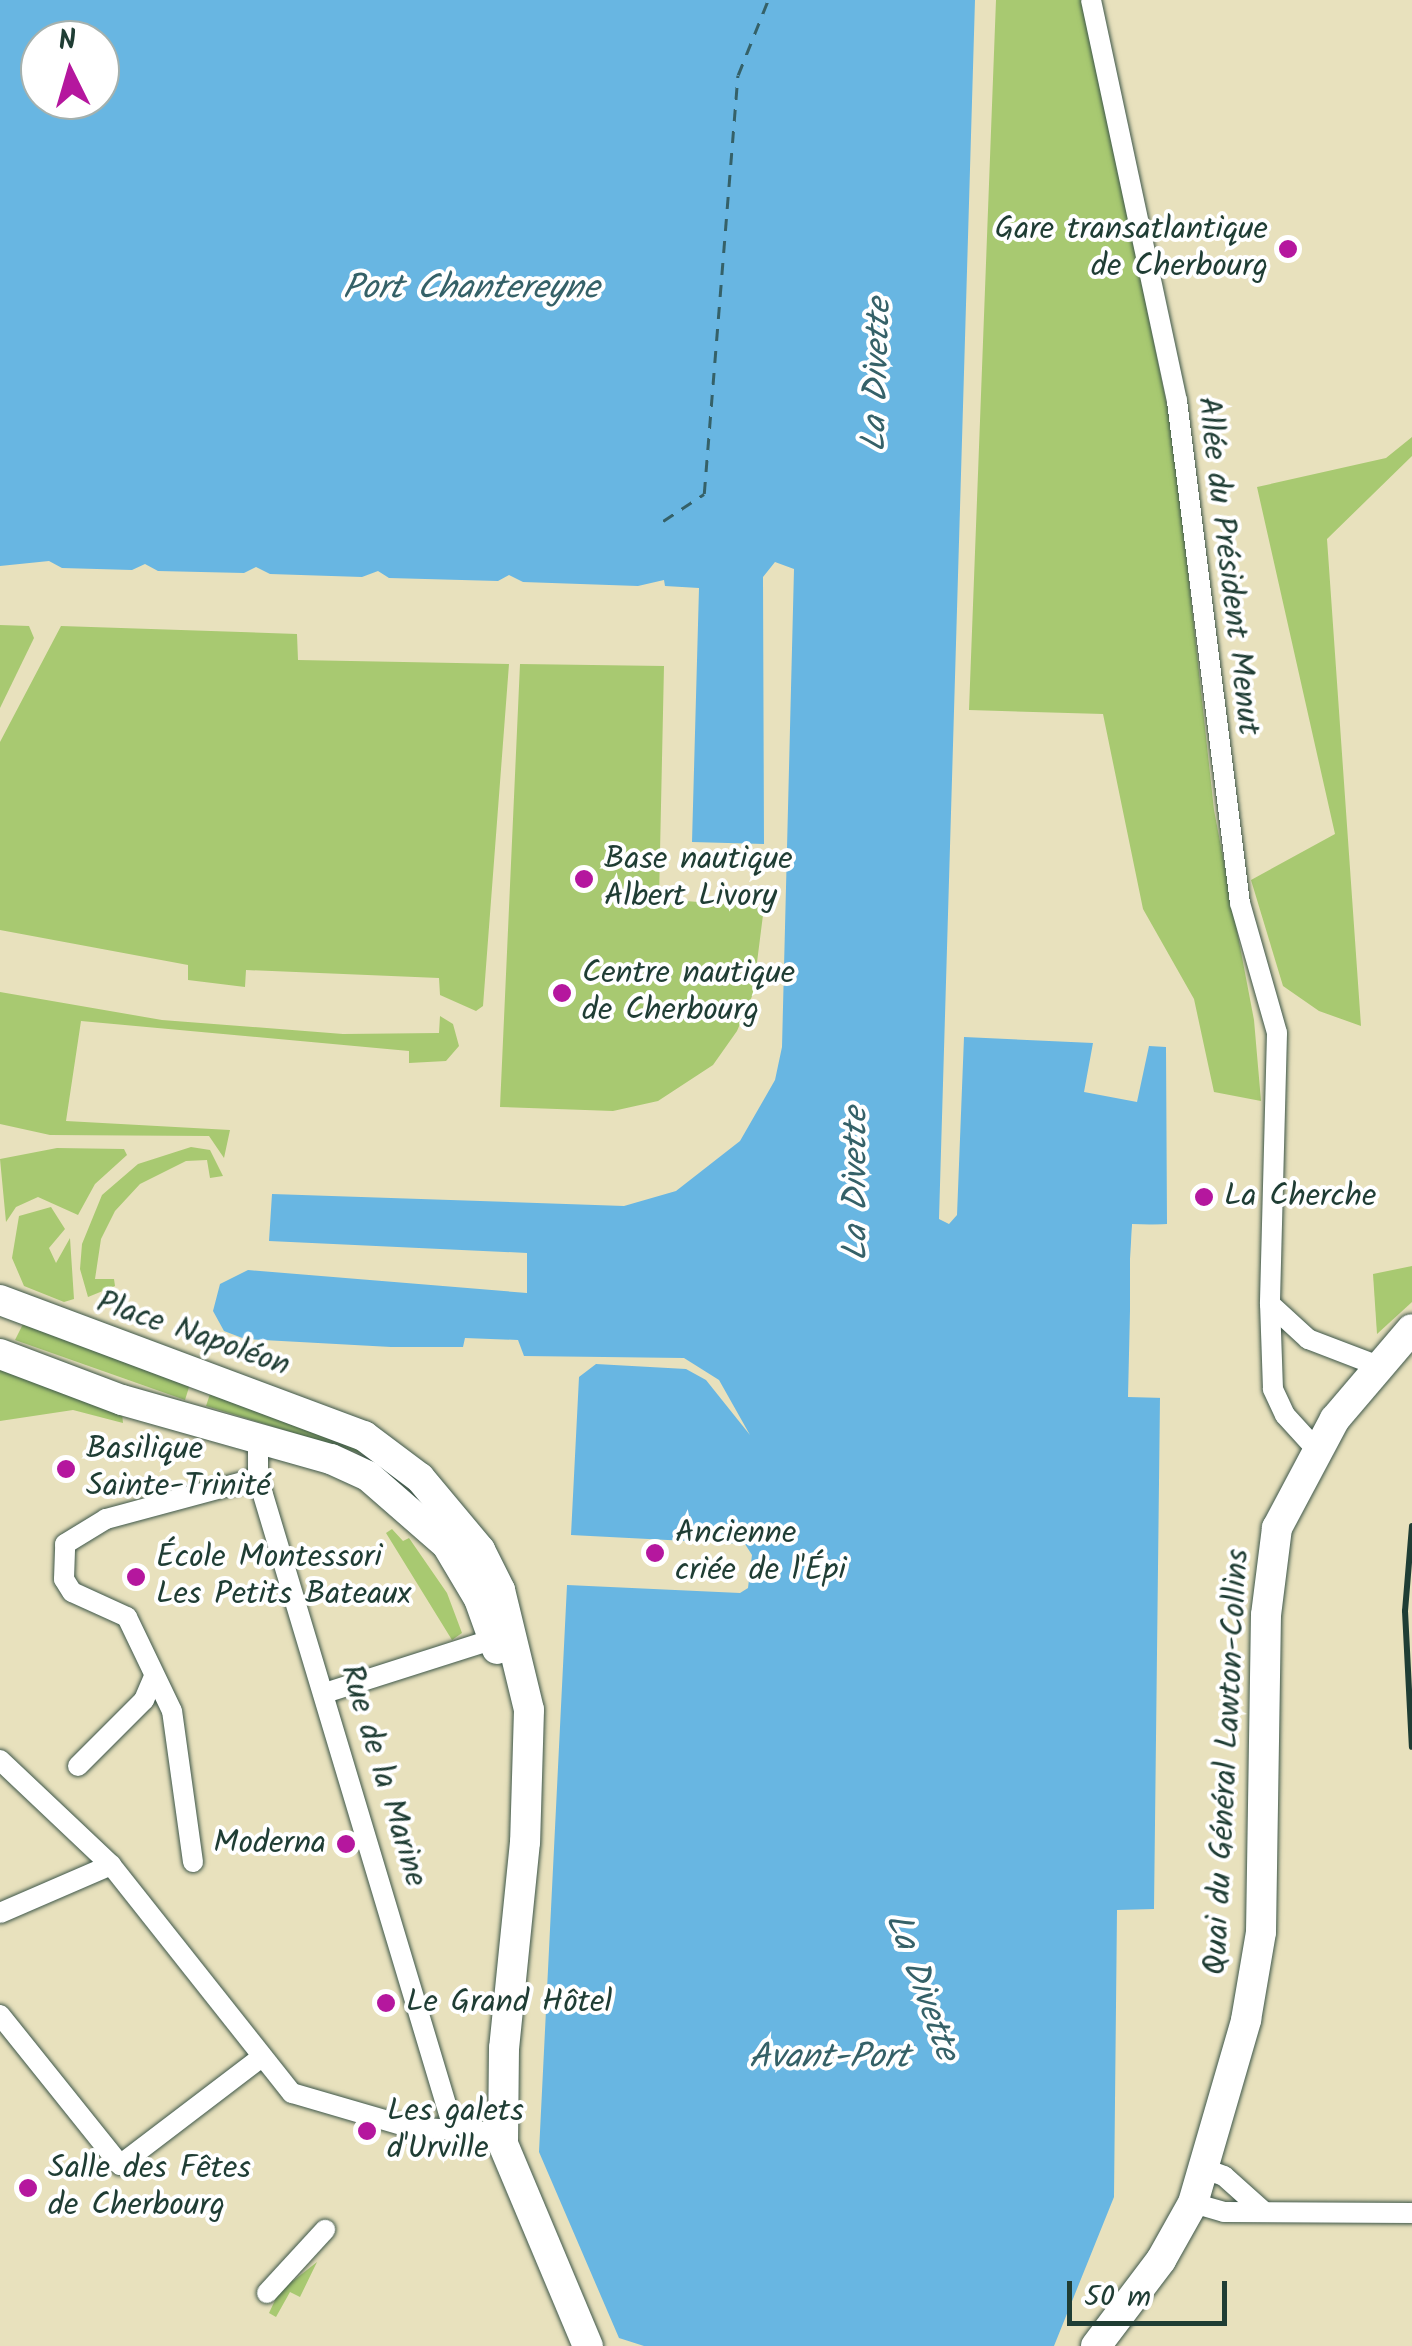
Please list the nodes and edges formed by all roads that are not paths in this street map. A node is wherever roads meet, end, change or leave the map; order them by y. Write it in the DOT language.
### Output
graph roads {
  1 [pos="1091,0"];
  2 [pos="0,1300"];
  3 [pos="1270,1304"];
  4 [pos="1412,1328"];
  5 [pos="0,1354"];
  6 [pos="1376,1365"];
  7 [pos="258,1440"];
  8 [pos="1316,1448"];
  9 [pos="258,1478"];
  10 [pos="494,1639"];
  11 [pos="153,1679"];
  12 [pos="326,1693"];
  13 [pos="0,1760"];
  14 [pos="78,1766"];
  15 [pos="193,1862"];
  16 [pos="111,1865"];
  17 [pos="516,1879"];
  18 [pos="0,1913"];
  19 [pos="6,2023"];
  20 [pos="262,2057"];
  21 [pos="454,2131"];
  22 [pos="502,2133"];
  23 [pos="1205,2170"];
  24 [pos="1193,2203"];
  25 [pos="1262,2210"];
  26 [pos="1412,2213"];
  27 [pos="326,2230"];
  28 [pos="267,2293"];
  29 [pos="1105,2341"];
  30 [pos="588,2346"];
  1 -- 3 [label="street, Allée du Président Menut"];
  2 -- 17 [label="main road, Place Napoléon"];
  3 -- 6 [label="street"];
  3 -- 8 [label="street, Allée du Président Menut"];
  4 -- 6 [label="main road, Quai du Général Lawton-Collins"];
  5 -- 7 [label="main road"];
  6 -- 8 [label="main road, Quai du Général Lawton-Collins"];
  7 -- 9 [label="street, Rue de la Marine"];
  7 -- 10 [label="main road"];
  8 -- 23 [label="main road, Quai du Général Lawton-Collins"];
  9 -- 11 [label="street"];
  9 -- 12 [label="street, Rue de la Marine"];
  10 -- 12 [label="street"];
  10 -- 17 [label="main road"];
  11 -- 14 [label="street"];
  11 -- 15 [label="street"];
  12 -- 21 [label="street, Rue de la Marine"];
  13 -- 16 [label="street"];
  16 -- 18 [label="street"];
  16 -- 20 [label="street"];
  17 -- 22 [label="main road"];
  19 -- 20 [label="street"];
  20 -- 21 [label="street"];
  21 -- 22 [label="street"];
  22 -- 30 [label="main road"];
  23 -- 24 [label="main road, Quai du Général Lawton-Collins"];
  23 -- 25 [label="street"];
  24 -- 25 [label="street"];
  24 -- 29 [label="main road, Quai du Général Lawton-Collins"];
  25 -- 26 [label="street"];
  27 -- 28 [label="street"];
}
